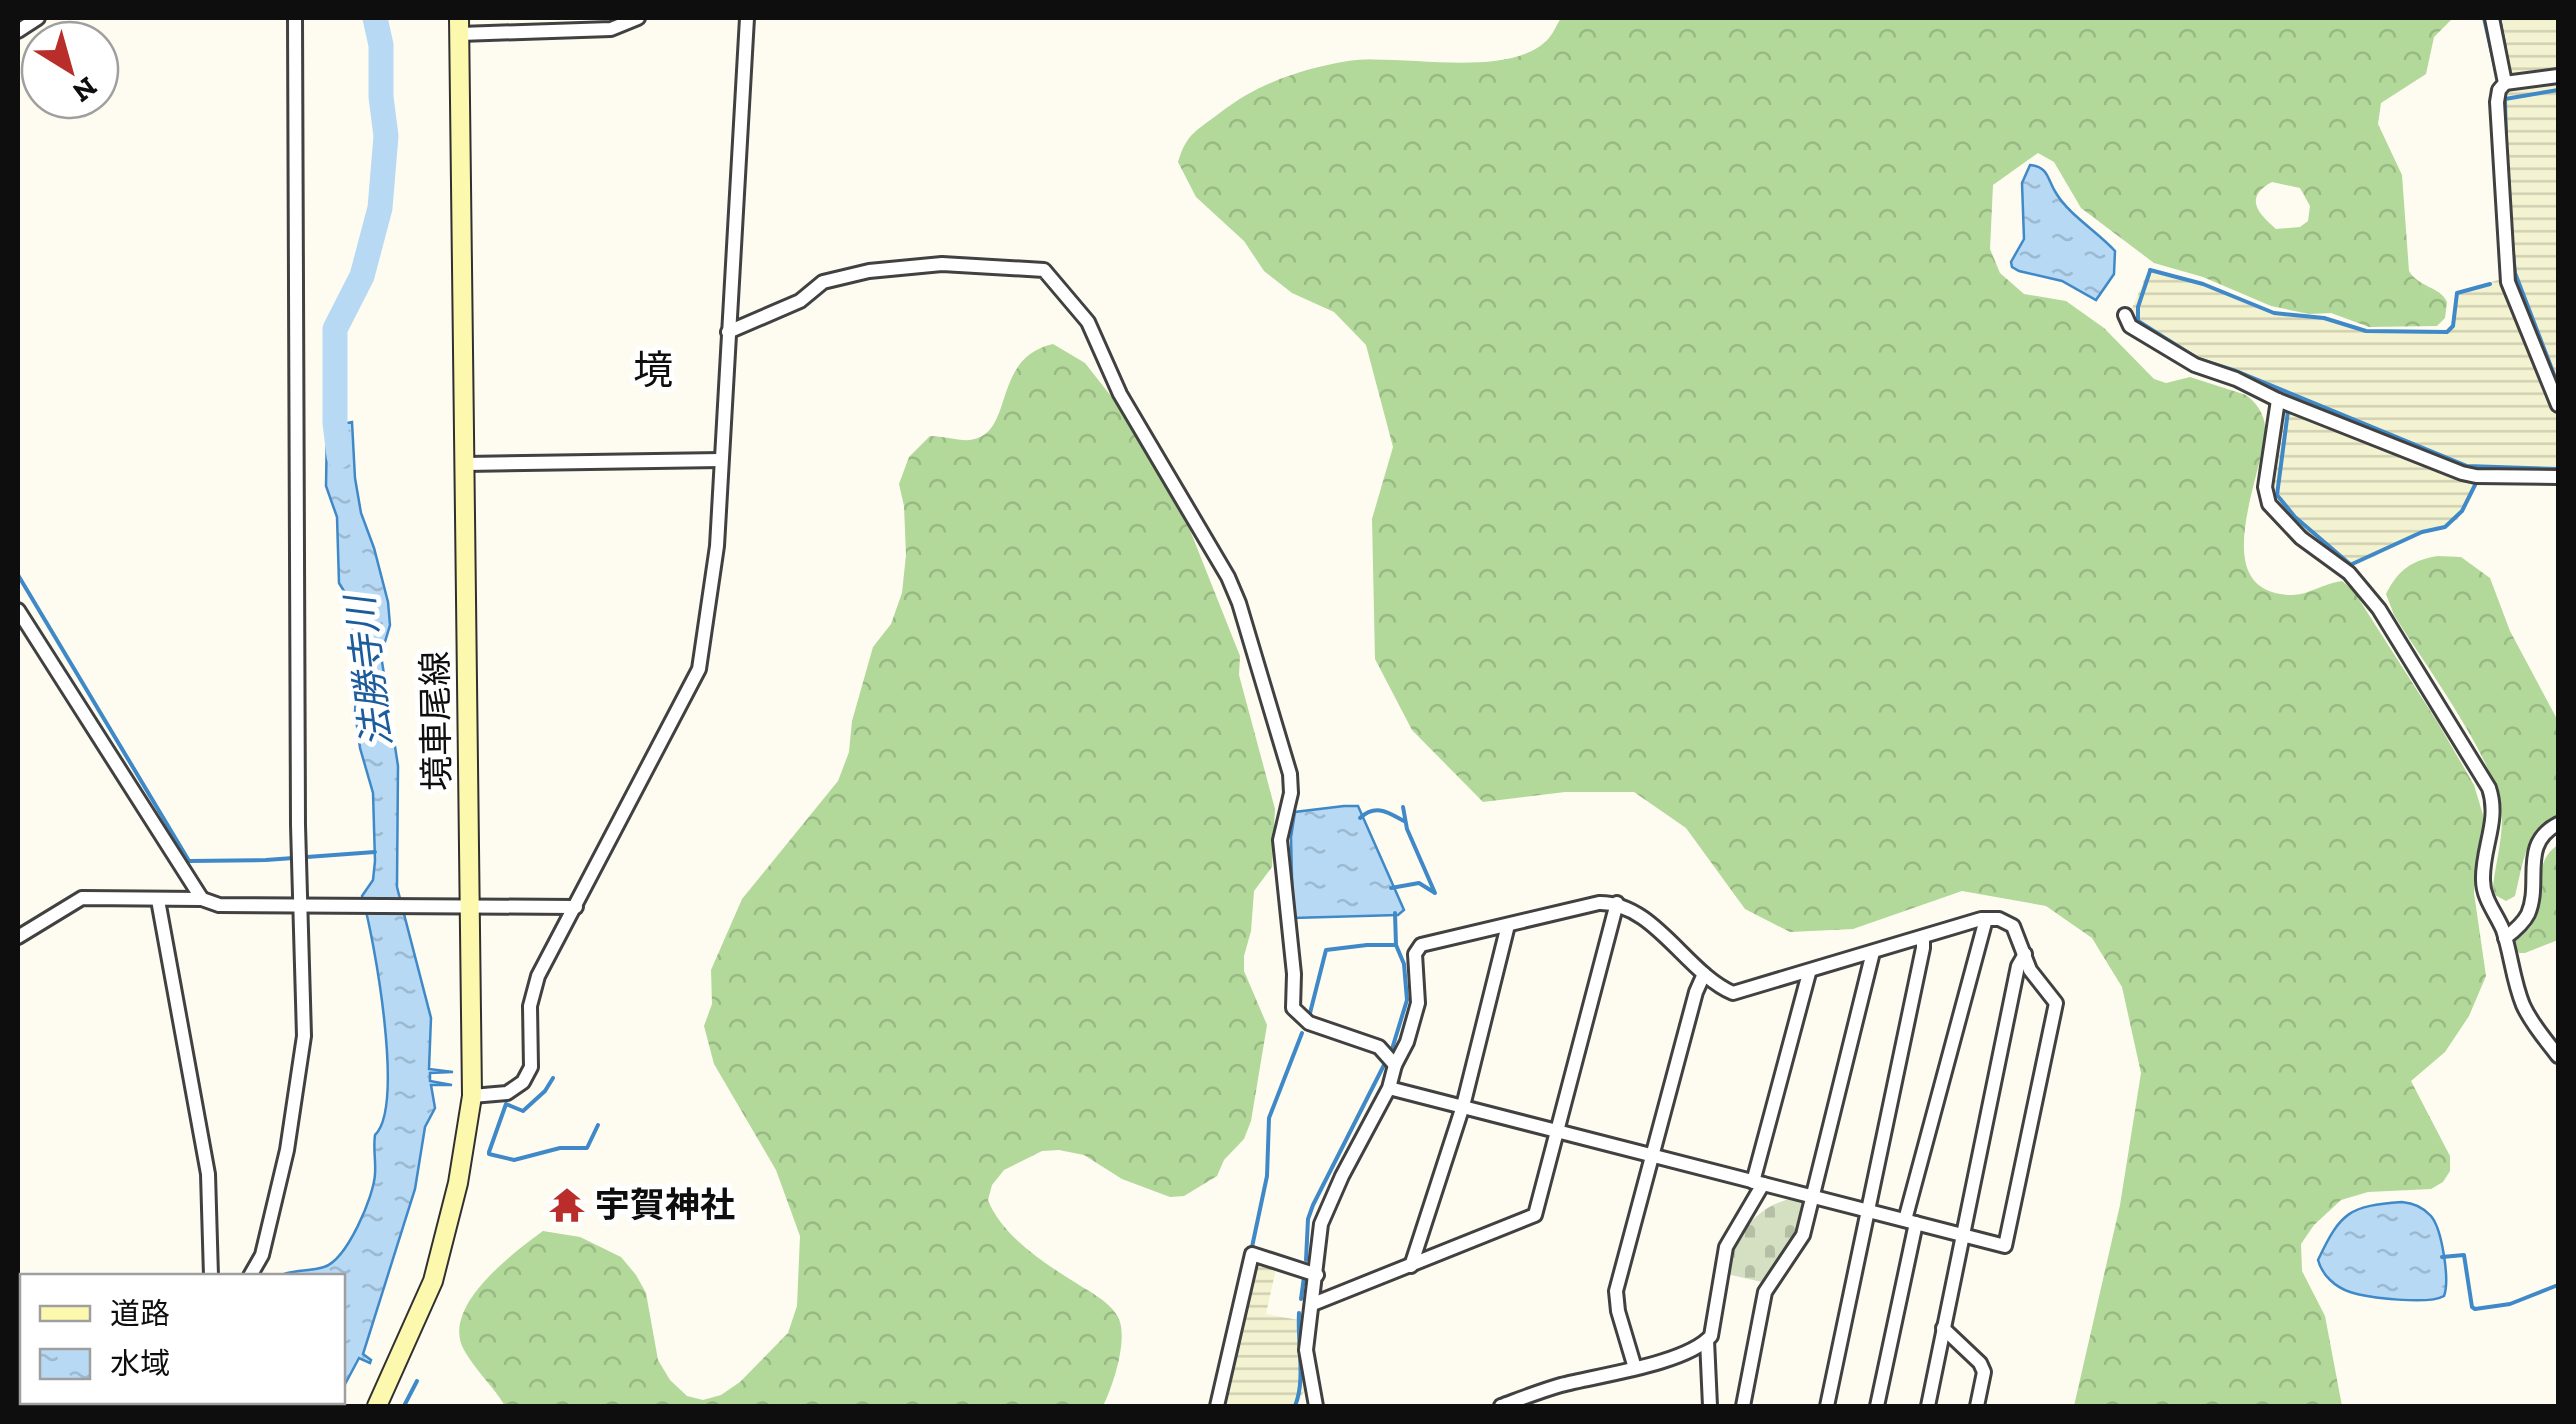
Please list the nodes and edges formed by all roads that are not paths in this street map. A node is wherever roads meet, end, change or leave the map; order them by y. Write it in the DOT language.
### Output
graph roads {
  1 [pos="38,18"];
  2 [pos="295,18"];
  3 [pos="638,18"];
  4 [pos="747,18"];
  5 [pos="2492,18"];
  6 [pos="460,26"];
  7 [pos="18,31"];
  8 [pos="2558,76"];
  9 [pos="2505,83"];
  10 [pos="2126,315"];
  11 [pos="728,332"];
  12 [pos="2278,400"];
  13 [pos="2558,405"];
  14 [pos="722,460"];
  15 [pos="465,464"];
  16 [pos="2558,477"];
  17 [pos="18,610"];
  18 [pos="2558,824"];
  19 [pos="202,899"];
  20 [pos="158,900"];
  21 [pos="1617,903"];
  22 [pos="307,904"];
  23 [pos="471,905"];
  24 [pos="576,906"];
  25 [pos="1986,919"];
  26 [pos="1508,924"];
  27 [pos="18,937"];
  28 [pos="1923,937"];
  29 [pos="2505,938"];
  30 [pos="1873,952"];
  31 [pos="2025,954"];
  32 [pos="1809,973"];
  33 [pos="1704,974"];
  34 [pos="2558,1056"];
  35 [pos="1395,1065"];
  36 [pos="1389,1088"];
  37 [pos="472,1096"];
  38 [pos="1463,1106"];
  39 [pos="1558,1132"];
  40 [pos="1655,1156"];
  41 [pos="1758,1183"];
  42 [pos="1811,1196"];
  43 [pos="1868,1211"];
  44 [pos="1910,1221"];
  45 [pos="1961,1234"];
  46 [pos="1411,1266"];
  47 [pos="211,1274"];
  48 [pos="251,1274"];
  49 [pos="1317,1275"];
  50 [pos="1313,1304"];
  51 [pos="1943,1328"];
  52 [pos="1707,1340"];
  53 [pos="1634,1368"];
  54 [pos="377,1406"];
  55 [pos="1217,1406"];
  56 [pos="1316,1406"];
  57 [pos="1500,1406"];
  58 [pos="1710,1406"];
  59 [pos="1742,1406"];
  60 [pos="1827,1406"];
  61 [pos="1877,1406"];
  62 [pos="1928,1406"];
  63 [pos="1976,1406"];
  1 -- 7 [label="street"];
  2 -- 22 [label="street"];
  3 -- 6 [label="street"];
  4 -- 11 [label="street"];
  5 -- 9 [label="street"];
  6 -- 15 [label="main road, 境車尾線"];
  8 -- 9 [label="street"];
  9 -- 13 [label="street"];
  10 -- 12 [label="street"];
  11 -- 14 [label="street"];
  11 -- 35 [label="street"];
  12 -- 16 [label="street"];
  12 -- 29 [label="street"];
  14 -- 15 [label="street"];
  14 -- 24 [label="street"];
  15 -- 23 [label="main road, 境車尾線"];
  17 -- 19 [label="street"];
  18 -- 29 [label="street"];
  19 -- 20 [label="street"];
  19 -- 22 [label="street"];
  20 -- 27 [label="street"];
  20 -- 47 [label="street"];
  21 -- 26 [label="street"];
  21 -- 33 [label="street"];
  21 -- 39 [label="street"];
  22 -- 23 [label="street"];
  22 -- 48 [label="street"];
  23 -- 24 [label="street"];
  23 -- 37 [label="main road, 境車尾線"];
  24 -- 37 [label="street"];
  25 -- 28 [label="street"];
  25 -- 31 [label="street"];
  25 -- 44 [label="street"];
  26 -- 35 [label="street"];
  26 -- 38 [label="street"];
  28 -- 30 [label="street"];
  28 -- 43 [label="street"];
  29 -- 34 [label="street"];
  30 -- 32 [label="street"];
  30 -- 42 [label="street"];
  31 -- 45 [label="street"];
  31 -- 45 [label="street"];
  32 -- 33 [label="street"];
  32 -- 41 [label="street"];
  33 -- 40 [label="street"];
  35 -- 36 [label="street"];
  36 -- 38 [label="street"];
  36 -- 49 [label="street"];
  37 -- 54 [label="main road, 境車尾線"];
  38 -- 39 [label="street"];
  38 -- 46 [label="street"];
  39 -- 40 [label="street"];
  39 -- 46 [label="street"];
  40 -- 41 [label="street"];
  40 -- 53 [label="street"];
  41 -- 42 [label="street"];
  41 -- 52 [label="street"];
  42 -- 43 [label="street"];
  42 -- 59 [label="street"];
  43 -- 44 [label="street"];
  43 -- 60 [label="street"];
  44 -- 45 [label="street"];
  44 -- 61 [label="street"];
  45 -- 51 [label="street"];
  46 -- 50 [label="street"];
  49 -- 50 [label="street"];
  49 -- 55 [label="street"];
  50 -- 56 [label="street"];
  51 -- 62 [label="street"];
  51 -- 63 [label="street"];
  52 -- 53 [label="street"];
  52 -- 58 [label="street"];
  53 -- 57 [label="street"];
}
